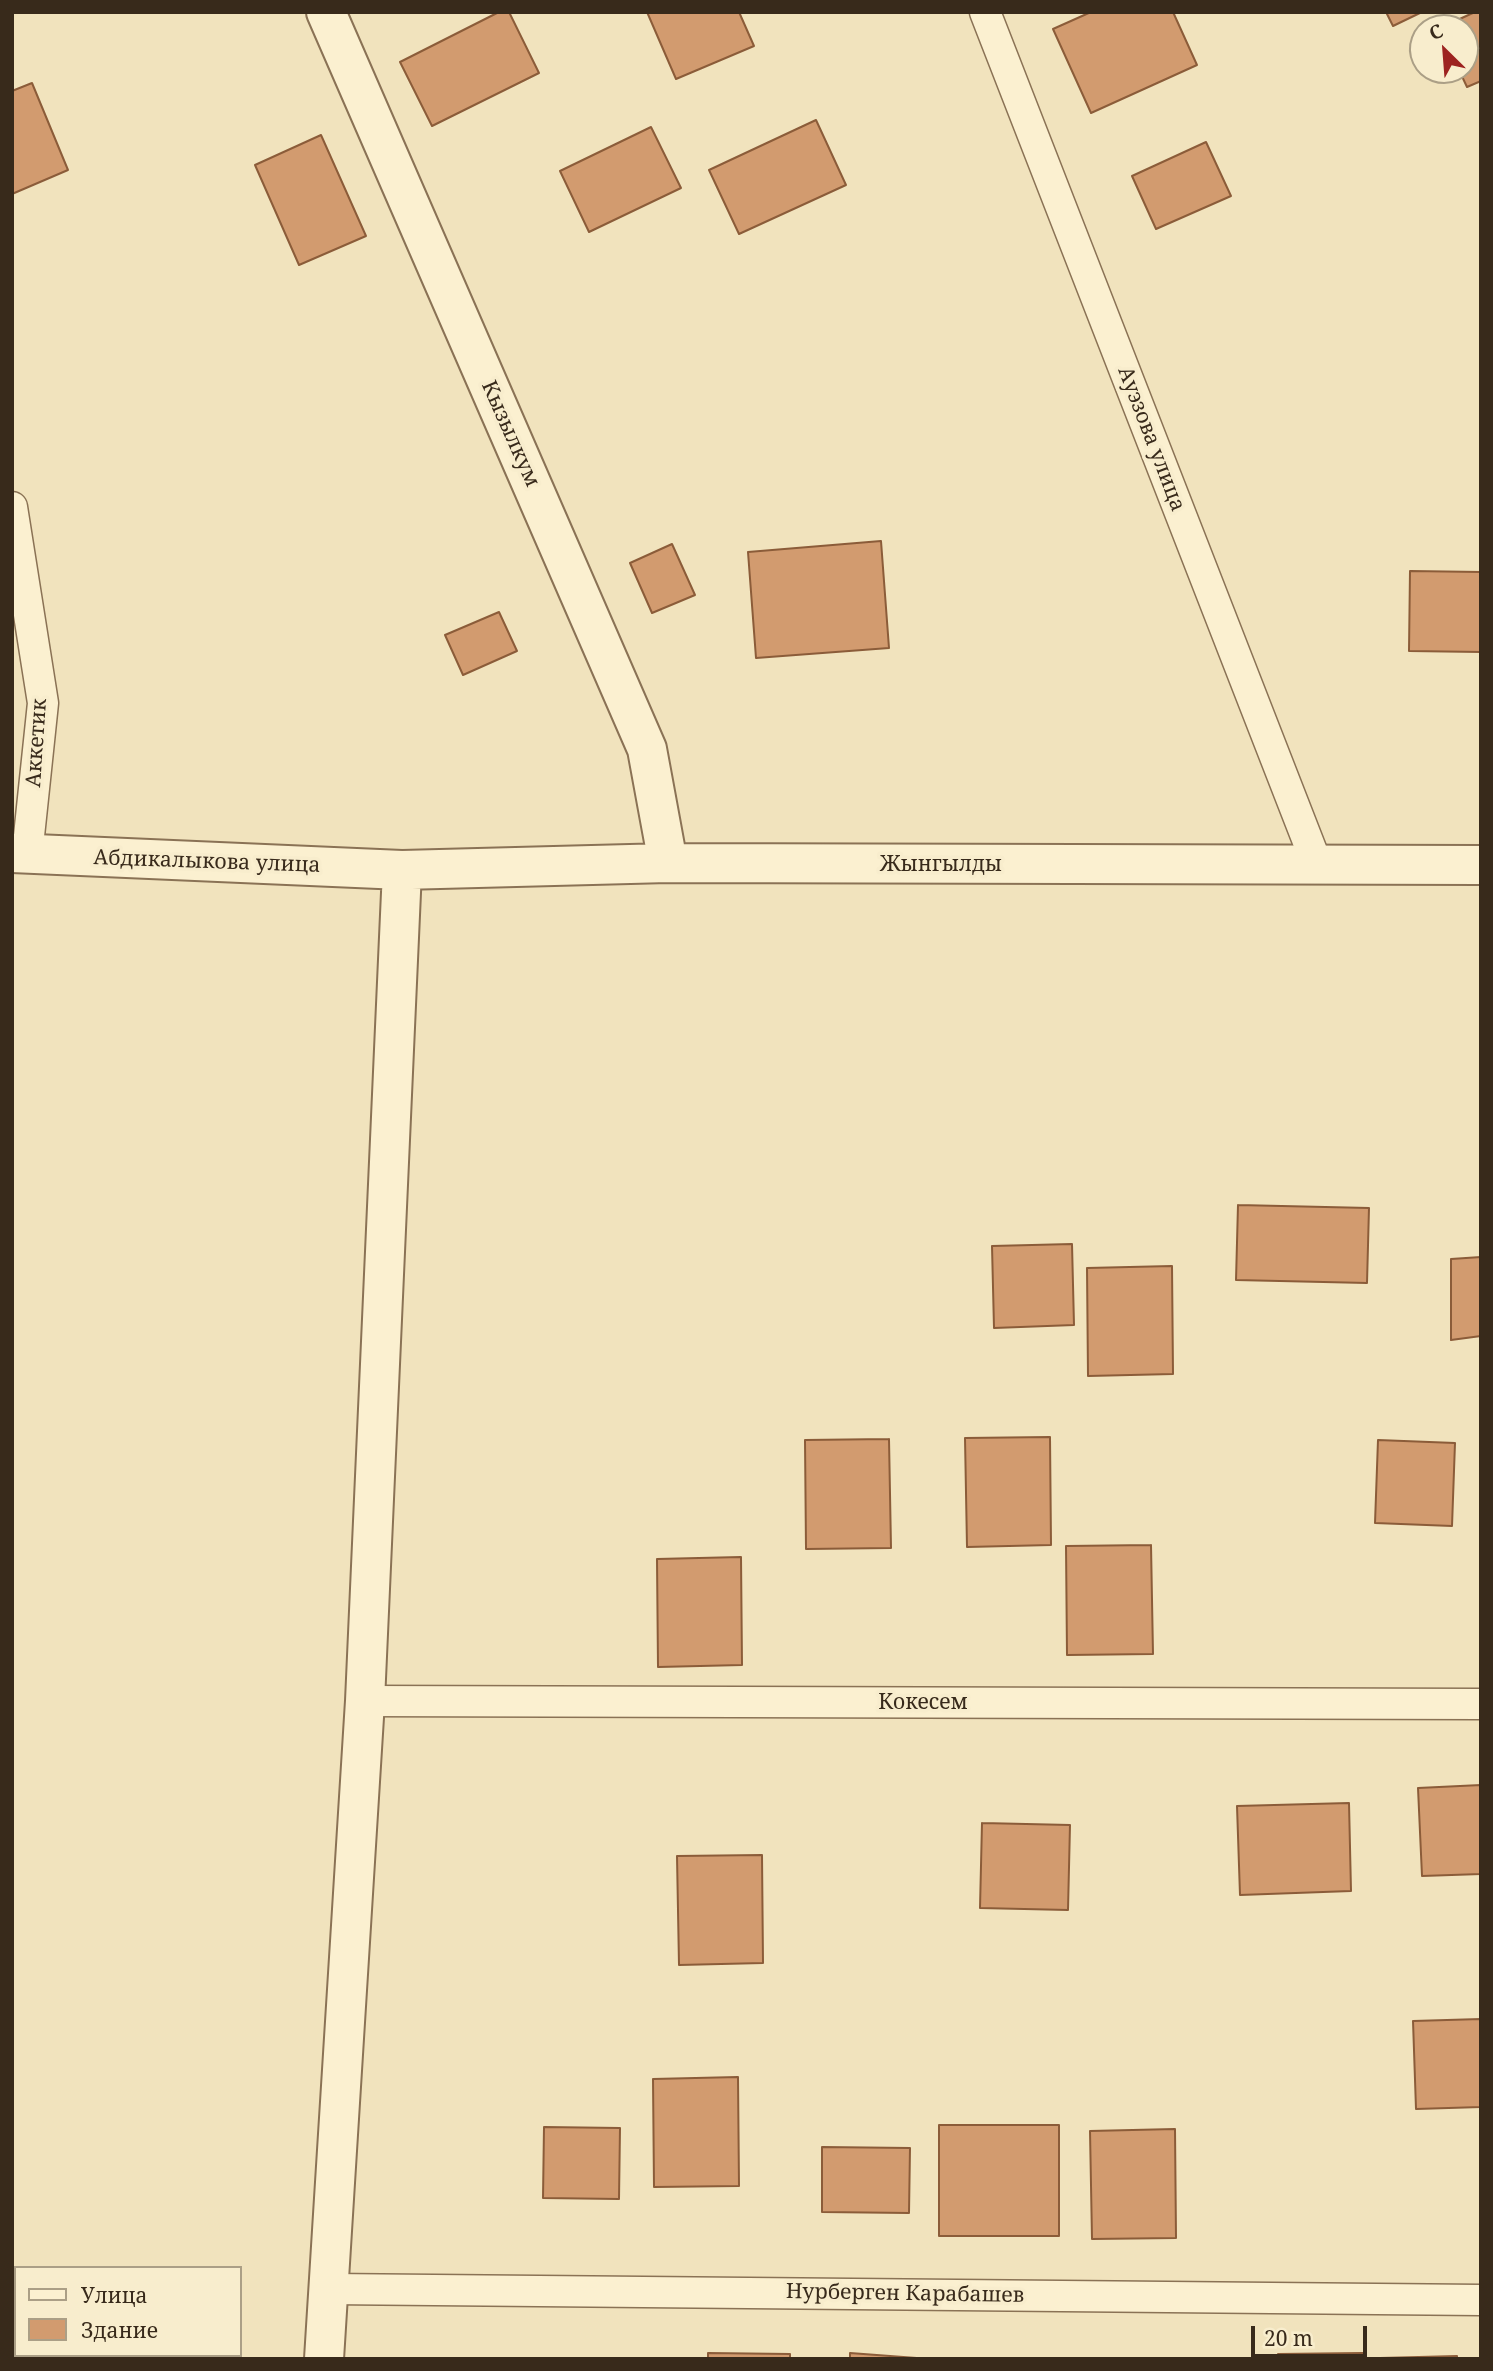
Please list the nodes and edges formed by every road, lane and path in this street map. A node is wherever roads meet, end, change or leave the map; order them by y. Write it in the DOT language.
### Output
graph roads {
  1 [pos="326,12"];
  2 [pos="985,12"];
  3 [pos="12,507"];
  4 [pos="20,854"];
  5 [pos="668,863"];
  6 [pos="1481,864"];
  7 [pos="1318,867"];
  8 [pos="402,870"];
  9 [pos="365,1701"];
  10 [pos="1481,1704"];
  11 [pos="329,2289"];
  12 [pos="1481,2300"];
  13 [pos="324,2359"];
  1 -- 5 [label="street, Кызылкум"];
  2 -- 7 [label="street, Ауэзова улица"];
  3 -- 4 [label="street, Аккетик"];
  4 -- 8 [label="street, Абдикалыкова улица"];
  5 -- 7 [label="street, Жынгылды"];
  5 -- 8 [label="street, Жынгылды"];
  6 -- 7 [label="street, Жынгылды"];
  8 -- 9 [label="street"];
  9 -- 10 [label="street, Кокесем"];
  9 -- 11 [label="street"];
  11 -- 12 [label="street, Нурберген Карабашев"];
  11 -- 13 [label="street"];
}
